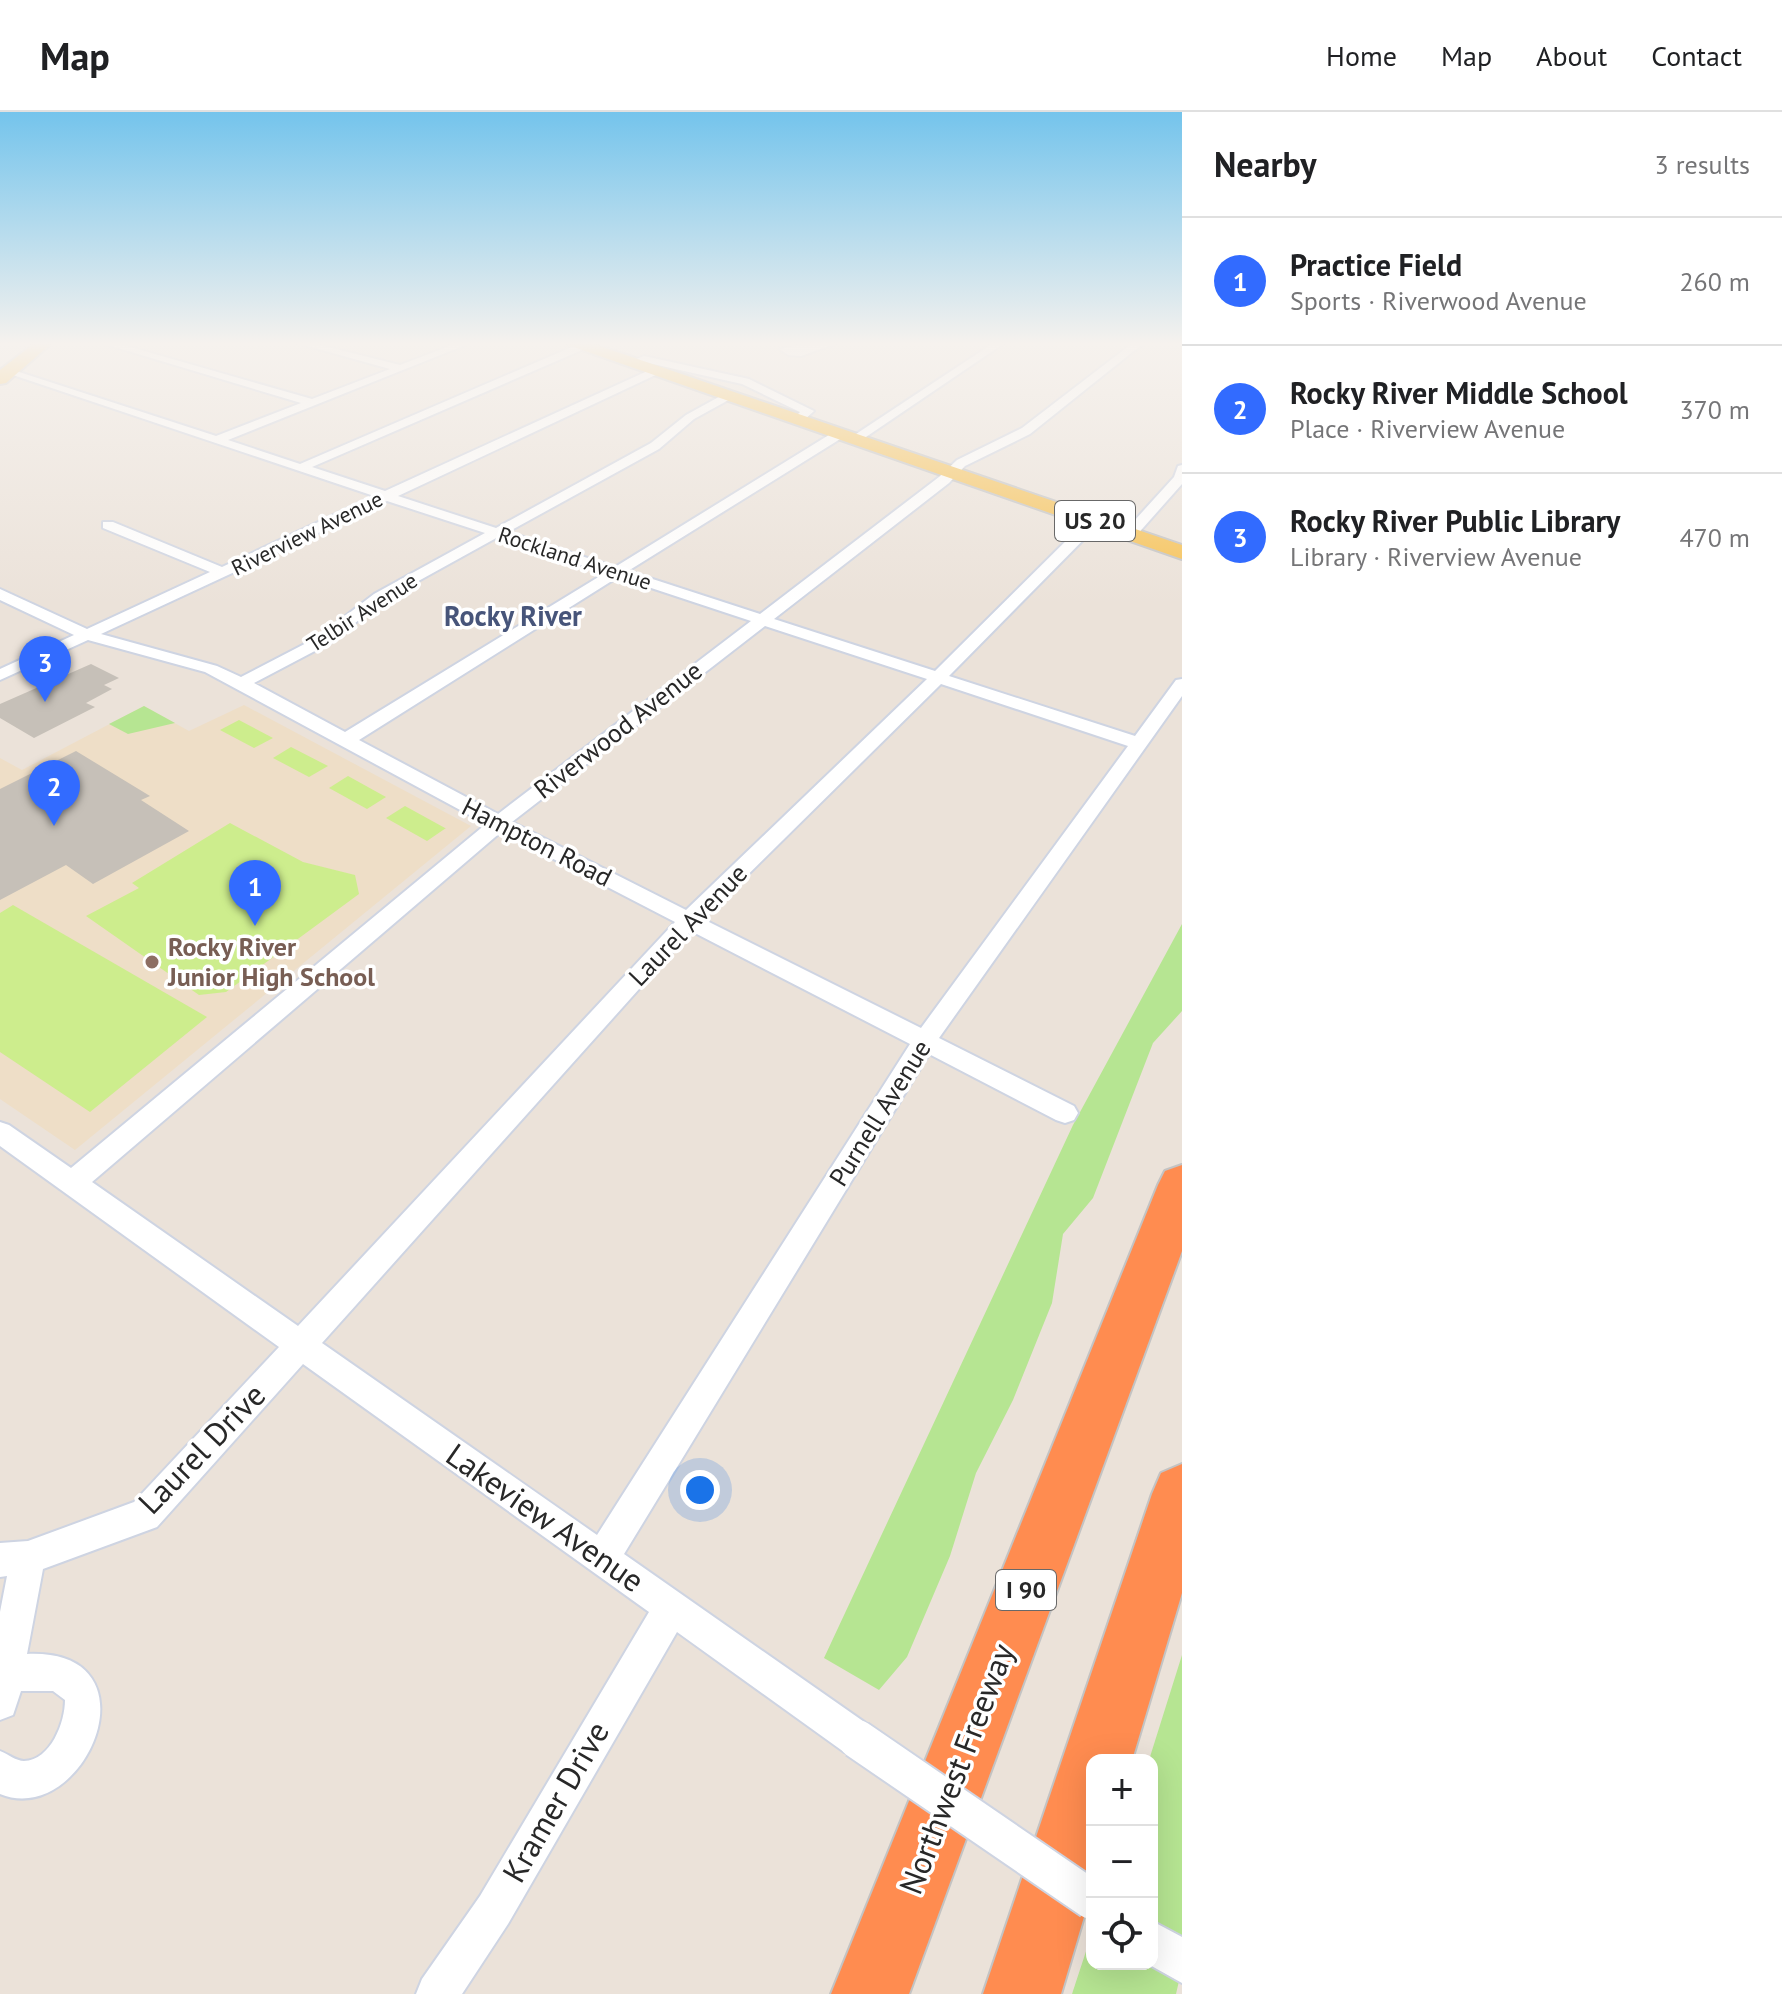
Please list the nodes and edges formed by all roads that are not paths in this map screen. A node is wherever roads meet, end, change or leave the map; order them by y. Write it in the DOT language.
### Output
graph roads {
  1 [pos="183,430"];
  2 [pos="243,430"];
  3 [pos="386,430"];
  4 [pos="528,430"];
  5 [pos="675,430"];
  6 [pos="832,430"];
  7 [pos="857,430"];
  8 [pos="1028,430"];
  9 [pos="848,435"];
  10 [pos="217,440"];
  11 [pos="300,468"];
  12 [pos="1182,469"];
  13 [pos="951,470"];
  14 [pos="385,496"];
  15 [pos="1094,521"];
  16 [pos="108,525"];
  17 [pos="496,532"];
  18 [pos="1130,534"];
  19 [pos="1182,552"];
  20 [pos="618,571"];
  21 [pos="225,573"];
  22 [pos="0,594"];
  23 [pos="762,619"];
  24 [pos="87,635"];
  25 [pos="0,675"];
  26 [pos="940,676"];
  27 [pos="241,683"];
  28 [pos="1182,684"];
  29 [pos="344,741"];
  30 [pos="1140,744"];
  31 [pos="499,823"];
  32 [pos="689,920"];
  33 [pos="925,1040"];
  34 [pos="1065,1113"];
  35 [pos="0,1132"];
  36 [pos="71,1184"];
  37 [pos="1182,1185"];
  38 [pos="301,1345"];
  39 [pos="1182,1494"];
  40 [pos="14,1559"];
  41 [pos="602,1559"];
  42 [pos="671,1608"];
  43 [pos="3,1688"];
  44 [pos="1099,1754"];
  45 [pos="0,1770"];
  46 [pos="1086,1793"];
  47 [pos="1089,1898"];
  48 [pos="437,1994"];
  49 [pos="870,1994"];
  50 [pos="1022,1994"];
  1 -- 10 [label="street, Rockland Avenue"];
  2 -- 10 [label="street"];
  3 -- 11 [label="street"];
  4 -- 14 [label="street, Riverview Avenue"];
  5 -- 17 [label="street, Telbir Avenue"];
  6 -- 9 [label="main road, US 20"];
  7 -- 9 [label="street"];
  8 -- 13 [label="street, Riverwood Avenue"];
  9 -- 13 [label="main road, US 20"];
  9 -- 20 [label="street"];
  10 -- 11 [label="street, Rockland Avenue"];
  11 -- 14 [label="street, Rockland Avenue"];
  12 -- 18 [label="street"];
  13 -- 15 [label="main road, US 20"];
  13 -- 23 [label="street, Riverwood Avenue"];
  14 -- 17 [label="street, Rockland Avenue"];
  14 -- 21 [label="street, Riverview Avenue"];
  15 -- 18 [label="main road, US 20"];
  15 -- 26 [label="street, Laurel Avenue"];
  16 -- 21 [label="street"];
  17 -- 20 [label="street, Rockland Avenue"];
  17 -- 27 [label="street, Telbir Avenue"];
  18 -- 19 [label="main road, US 20"];
  20 -- 23 [label="street, Rockland Avenue"];
  20 -- 29 [label="street"];
  21 -- 24 [label="street, Riverview Avenue"];
  22 -- 24 [label="street, Hampton Road"];
  23 -- 26 [label="street, Rockland Avenue"];
  23 -- 31 [label="street, Riverwood Avenue"];
  24 -- 25 [label="street, Riverview Avenue"];
  24 -- 27 [label="street, Hampton Road"];
  26 -- 30 [label="street, Rockland Avenue"];
  26 -- 32 [label="street, Laurel Avenue"];
  27 -- 29 [label="street, Hampton Road"];
  28 -- 30 [label="street, Purnell Avenue"];
  29 -- 31 [label="street, Hampton Road"];
  30 -- 33 [label="street, Purnell Avenue"];
  31 -- 32 [label="street, Hampton Road"];
  31 -- 36 [label="street, Riverwood Avenue"];
  32 -- 33 [label="street, Hampton Road"];
  32 -- 38 [label="street, Laurel Avenue"];
  33 -- 34 [label="street, Hampton Road"];
  33 -- 41 [label="street, Purnell Avenue"];
  35 -- 36 [label="street, Lakeview Avenue"];
  36 -- 38 [label="street, Lakeview Avenue"];
  37 -- 49 [label="highway, Northwest Freeway / I 90"];
  38 -- 40 [label="street, Laurel Drive"];
  38 -- 41 [label="street, Lakeview Avenue"];
  39 -- 44 [label="highway"];
  40 -- 43 [label="street"];
  41 -- 42 [label="street, Lakeview Avenue"];
  42 -- 47 [label="street, Lakeview Avenue, bridge"];
  42 -- 48 [label="street, Kramer Drive"];
  43 -- 45 [label="street"];
  46 -- 50 [label="highway"];
}
